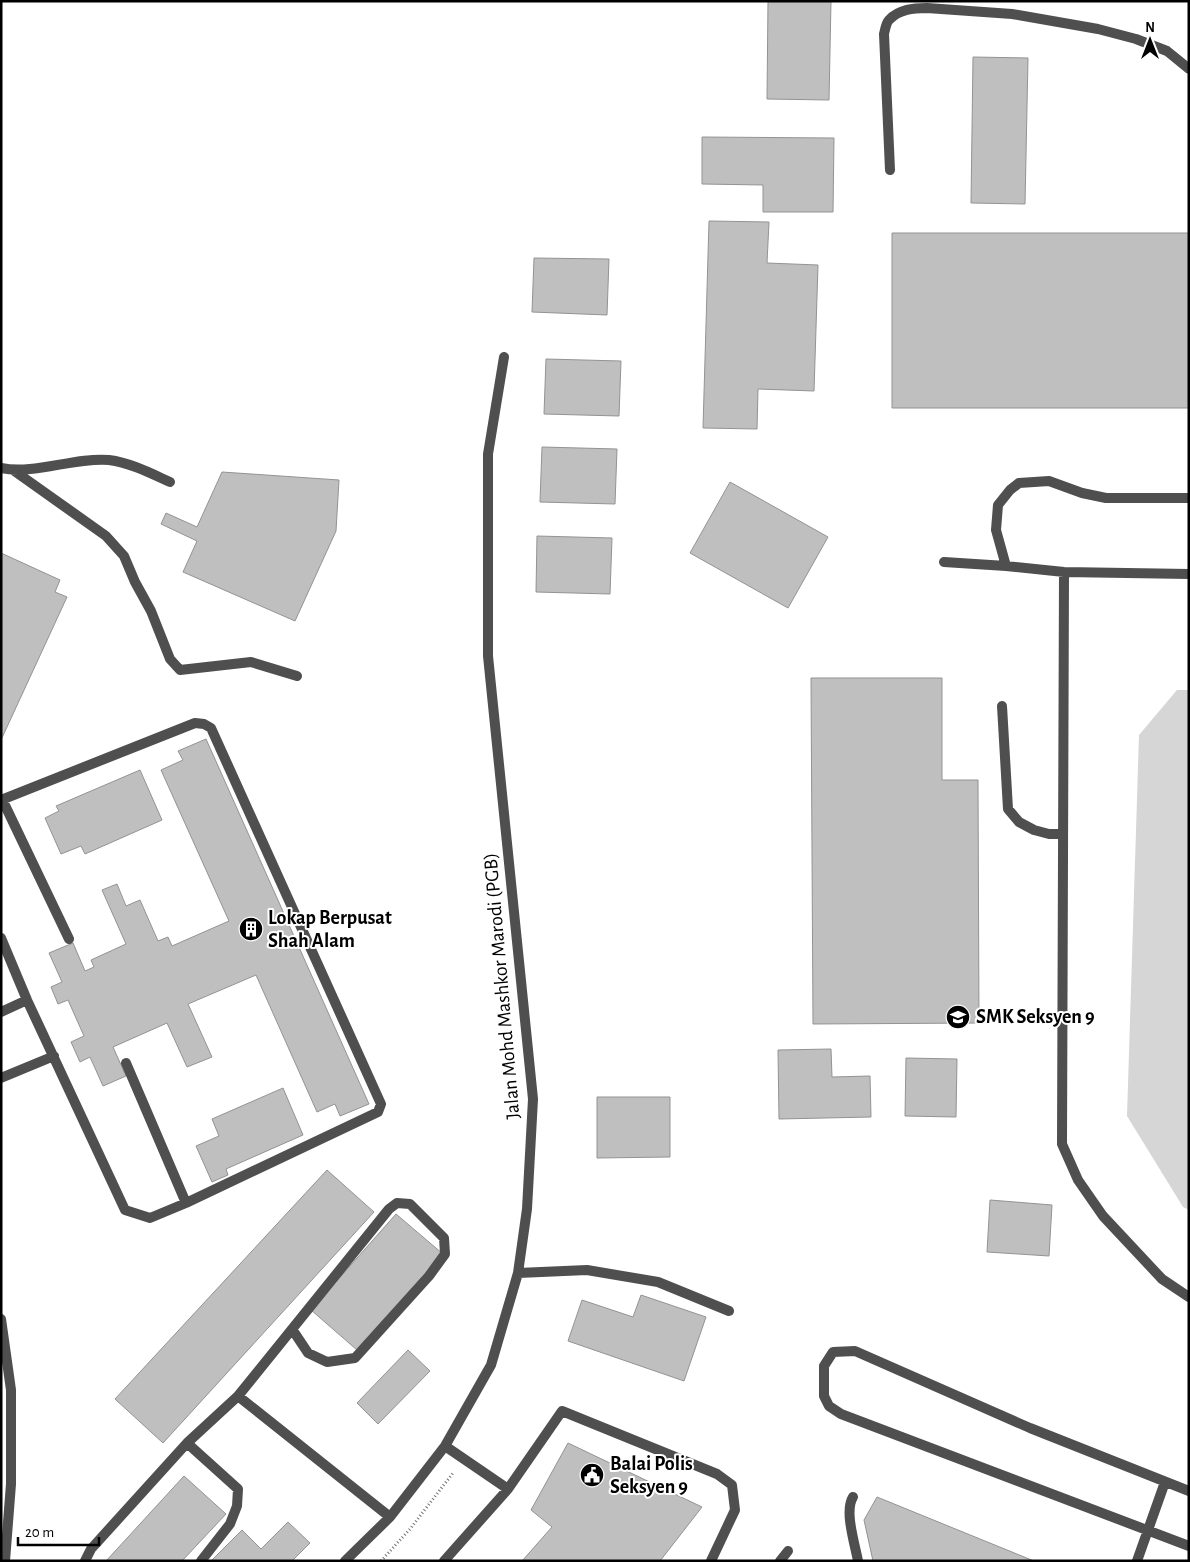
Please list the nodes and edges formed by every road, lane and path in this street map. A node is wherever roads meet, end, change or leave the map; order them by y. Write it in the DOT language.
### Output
graph roads {
  1 [pos="1189,69"];
  2 [pos="890,170"];
  3 [pos="504,357"];
  4 [pos="1,468"];
  5 [pos="12,470"];
  6 [pos="170,482"];
  7 [pos="1189,498"];
  8 [pos="944,562"];
  9 [pos="1006,566"];
  10 [pos="1064,572"];
  11 [pos="1189,574"];
  12 [pos="297,676"];
  13 [pos="1002,706"];
  14 [pos="2,799"];
  15 [pos="1063,834"];
  16 [pos="1,938"];
  17 [pos="69,939"];
  18 [pos="27,1000"];
  19 [pos="1,1012"];
  20 [pos="54,1056"];
  21 [pos="126,1063"];
  22 [pos="1,1078"];
  23 [pos="186,1204"];
  24 [pos="518,1273"];
  25 [pos="1189,1296"];
  26 [pos="729,1311"];
  27 [pos="1,1319"];
  28 [pos="292,1329"];
  29 [pos="238,1396"];
  30 [pos="187,1443"];
  31 [pos="6,1445"];
  32 [pos="445,1446"];
  33 [pos="464,1459"];
  34 [pos="1165,1482"];
  35 [pos="508,1490"];
  36 [pos="1189,1491"];
  37 [pos="853,1497"];
  38 [pos="390,1517"];
  39 [pos="1148,1530"];
  40 [pos="1189,1546"];
  41 [pos="788,1551"];
  42 [pos="5,1561"];
  43 [pos="85,1561"];
  44 [pos="201,1561"];
  45 [pos="345,1561"];
  46 [pos="381,1561"];
  47 [pos="444,1561"];
  48 [pos="711,1561"];
  49 [pos="780,1561"];
  50 [pos="858,1561"];
  51 [pos="1137,1561"];
  1 -- 2 [label="lane"];
  3 -- 24 [label="lane, Jalan Mohd Mashkor Marodi (PGB)"];
  4 -- 5 [label="lane"];
  5 -- 6 [label="lane"];
  5 -- 12 [label="lane"];
  7 -- 9 [label="lane"];
  8 -- 9 [label="lane"];
  9 -- 10 [label="lane"];
  10 -- 11 [label="lane"];
  10 -- 15 [label="lane"];
  13 -- 15 [label="lane"];
  14 -- 17 [label="lane"];
  14 -- 23 [label="lane"];
  15 -- 25 [label="lane"];
  16 -- 18 [label="lane"];
  18 -- 19 [label="lane"];
  18 -- 20 [label="lane"];
  20 -- 22 [label="lane"];
  20 -- 23 [label="lane"];
  21 -- 23 [label="lane"];
  24 -- 26 [label="lane"];
  24 -- 32 [label="lane, Jalan Mohd Mashkor Marodi (PGB)"];
  27 -- 31 [label="lane"];
  28 -- 28 [label="lane"];
  28 -- 29 [label="lane"];
  29 -- 30 [label="lane"];
  29 -- 38 [label="lane"];
  30 -- 43 [label="lane"];
  30 -- 44 [label="lane"];
  31 -- 42 [label="lane"];
  32 -- 33 [label="lane"];
  32 -- 38 [label="lane, Jalan Mohd Mashkor Marodi (PGB)"];
  33 -- 35 [label="lane"];
  33 -- 46 [label="path"];
  34 -- 36 [label="lane"];
  34 -- 39 [label="lane"];
  34 -- 39 [label="lane"];
  35 -- 47 [label="lane"];
  35 -- 48 [label="lane"];
  37 -- 50 [label="lane"];
  38 -- 45 [label="lane, Jalan Mohd Mashkor Marodi (PGB)"];
  39 -- 40 [label="lane"];
  39 -- 51 [label="lane"];
  41 -- 49 [label="lane"];
}
